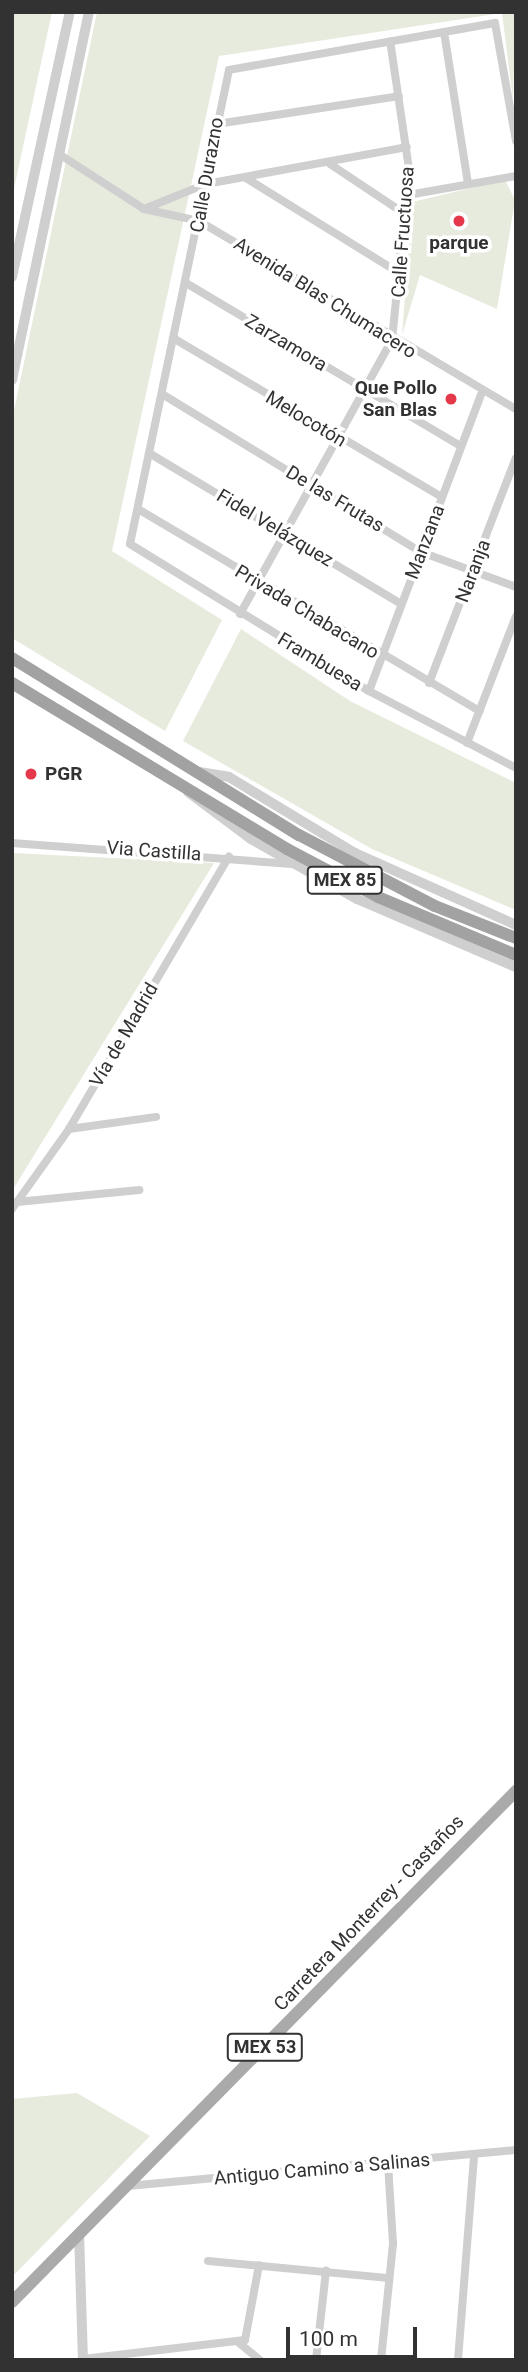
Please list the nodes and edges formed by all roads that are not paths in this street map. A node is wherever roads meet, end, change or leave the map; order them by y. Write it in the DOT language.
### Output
graph roads {
  1 [pos="70,12"];
  2 [pos="89,12"];
  3 [pos="444,32"];
  4 [pos="390,41"];
  5 [pos="399,96"];
  6 [pos="514,110"];
  7 [pos="217,124"];
  8 [pos="516,141"];
  9 [pos="407,147"];
  10 [pos="59,154"];
  11 [pos="330,164"];
  12 [pos="516,176"];
  13 [pos="246,178"];
  14 [pos="206,184"];
  15 [pos="468,184"];
  16 [pos="408,195"];
  17 [pos="144,209"];
  18 [pos="405,214"];
  19 [pos="200,222"];
  20 [pos="401,274"];
  21 [pos="12,277"];
  22 [pos="186,283"];
  23 [pos="173,338"];
  24 [pos="392,340"];
  25 [pos="12,380"];
  26 [pos="364,390"];
  27 [pos="162,394"];
  28 [pos="481,394"];
  29 [pos="516,409"];
  30 [pos="337,438"];
  31 [pos="460,446"];
  32 [pos="149,453"];
  33 [pos="516,458"];
  34 [pos="312,486"];
  35 [pos="442,497"];
  36 [pos="138,509"];
  37 [pos="285,532"];
  38 [pos="130,546"];
  39 [pos="421,552"];
  40 [pos="474,571"];
  41 [pos="257,582"];
  42 [pos="516,587"];
  43 [pos="401,604"];
  44 [pos="240,614"];
  45 [pos="516,616"];
  46 [pos="12,657"];
  47 [pos="382,658"];
  48 [pos="12,683"];
  49 [pos="429,683"];
  50 [pos="369,691"];
  51 [pos="480,710"];
  52 [pos="467,744"];
  53 [pos="516,768"];
  54 [pos="199,772"];
  55 [pos="185,785"];
  56 [pos="12,843"];
  57 [pos="229,856"];
  58 [pos="296,864"];
  59 [pos="516,925"];
  60 [pos="516,938"];
  61 [pos="516,956"];
  62 [pos="516,967"];
  63 [pos="156,1117"];
  64 [pos="69,1129"];
  65 [pos="139,1190"];
  66 [pos="15,1205"];
  67 [pos="516,1791"];
  68 [pos="516,2150"];
  69 [pos="474,2155"];
  70 [pos="388,2164"];
  71 [pos="128,2186"];
  72 [pos="79,2233"];
  73 [pos="208,2261"];
  74 [pos="259,2266"];
  75 [pos="326,2271"];
  76 [pos="389,2278"];
  77 [pos="12,2302"];
  78 [pos="239,2343"];
  79 [pos="83,2359"];
  80 [pos="260,2360"];
  81 [pos="317,2360"];
  82 [pos="381,2360"];
  83 [pos="458,2360"];
  1 -- 21 [label="street"];
  2 -- 10 [label="street"];
  3 -- 4 [label="street, Calle Durazno"];
  3 -- 6 [label="street, Calle Durazno"];
  3 -- 15 [label="street"];
  4 -- 5 [label="street, Calle Fructuosa"];
  4 -- 7 [label="street, Calle Durazno"];
  5 -- 7 [label="street"];
  5 -- 9 [label="street, Calle Fructuosa"];
  6 -- 8 [label="street"];
  7 -- 14 [label="street, Calle Durazno"];
  9 -- 11 [label="street"];
  9 -- 16 [label="street, Calle Fructuosa"];
  10 -- 17 [label="street, Avenida Blas Chumacero"];
  10 -- 25 [label="street"];
  11 -- 13 [label="street"];
  11 -- 18 [label="street"];
  12 -- 15 [label="street"];
  13 -- 14 [label="street"];
  13 -- 20 [label="street"];
  14 -- 17 [label="street"];
  14 -- 19 [label="street, Calle Durazno"];
  15 -- 16 [label="street"];
  16 -- 18 [label="street, Calle Fructuosa"];
  17 -- 19 [label="street, Avenida Blas Chumacero"];
  18 -- 20 [label="street, Calle Fructuosa"];
  19 -- 22 [label="street, Calle Durazno"];
  19 -- 24 [label="street, Avenida Blas Chumacero"];
  20 -- 24 [label="street, Calle Fructuosa"];
  22 -- 23 [label="street, Calle Durazno"];
  22 -- 26 [label="street, Zarzamora"];
  23 -- 27 [label="street, Calle Durazno"];
  23 -- 30 [label="street, Melocotón"];
  24 -- 26 [label="street"];
  24 -- 28 [label="street, Avenida Blas Chumacero"];
  26 -- 30 [label="street"];
  26 -- 31 [label="street, Zarzamora"];
  27 -- 32 [label="street, Calle Durazno"];
  27 -- 34 [label="street, De las Frutas"];
  28 -- 29 [label="street, Avenida Blas Chumacero"];
  28 -- 31 [label="street, Manzana"];
  30 -- 34 [label="street"];
  30 -- 35 [label="street, Melocotón"];
  31 -- 35 [label="street, Manzana"];
  32 -- 36 [label="street, Calle Durazno"];
  32 -- 37 [label="street, Fidel Velázquez"];
  33 -- 40 [label="street, Naranja"];
  34 -- 37 [label="street"];
  34 -- 39 [label="street, De las Frutas"];
  35 -- 39 [label="street, Manzana"];
  36 -- 38 [label="street, Calle Durazno"];
  36 -- 41 [label="street, Privada Chabacano"];
  37 -- 41 [label="street"];
  37 -- 43 [label="street, Fidel Velázquez"];
  38 -- 44 [label="street, Frambuesa"];
  39 -- 40 [label="street, De las Frutas"];
  39 -- 43 [label="street, Manzana"];
  40 -- 42 [label="street, De las Frutas"];
  40 -- 49 [label="street, Naranja"];
  41 -- 44 [label="street"];
  41 -- 47 [label="street, Privada Chabacano"];
  43 -- 47 [label="street, Manzana"];
  44 -- 50 [label="street, Frambuesa"];
  45 -- 51 [label="street"];
  46 -- 54 [label="highway, MEX 85"];
  47 -- 49 [label="street, Privada Chabacano"];
  47 -- 50 [label="street, Manzana"];
  48 -- 55 [label="highway, MEX 85"];
  49 -- 51 [label="street, Privada Chabacano"];
  50 -- 52 [label="street, Frambuesa"];
  51 -- 52 [label="street"];
  52 -- 53 [label="street, Frambuesa"];
  54 -- 59 [label="street"];
  54 -- 60 [label="highway, MEX 85"];
  55 -- 58 [label="street"];
  55 -- 61 [label="highway, MEX 85"];
  56 -- 57 [label="street, Via Castilla"];
  57 -- 58 [label="street, Via Castilla"];
  57 -- 64 [label="street, Vía de Madrid"];
  58 -- 62 [label="street"];
  63 -- 64 [label="street"];
  64 -- 66 [label="street, Vía de Madrid"];
  65 -- 66 [label="street"];
  67 -- 71 [label="main road, Carretera Monterrey - Castaños / MEX 53"];
  68 -- 69 [label="street, Antiguo Camino a Salinas"];
  69 -- 70 [label="street, Antiguo Camino a Salinas"];
  69 -- 83 [label="street"];
  70 -- 71 [label="street, Antiguo Camino a Salinas"];
  70 -- 76 [label="street"];
  71 -- 72 [label="main road, Carretera Monterrey - Castaños / MEX 53"];
  72 -- 77 [label="main road, Carretera Monterrey - Castaños / MEX 53"];
  72 -- 79 [label="street"];
  73 -- 74 [label="street"];
  74 -- 75 [label="street"];
  74 -- 78 [label="street"];
  75 -- 76 [label="street"];
  75 -- 81 [label="street"];
  76 -- 82 [label="street"];
  78 -- 79 [label="street"];
  78 -- 80 [label="street"];
}
